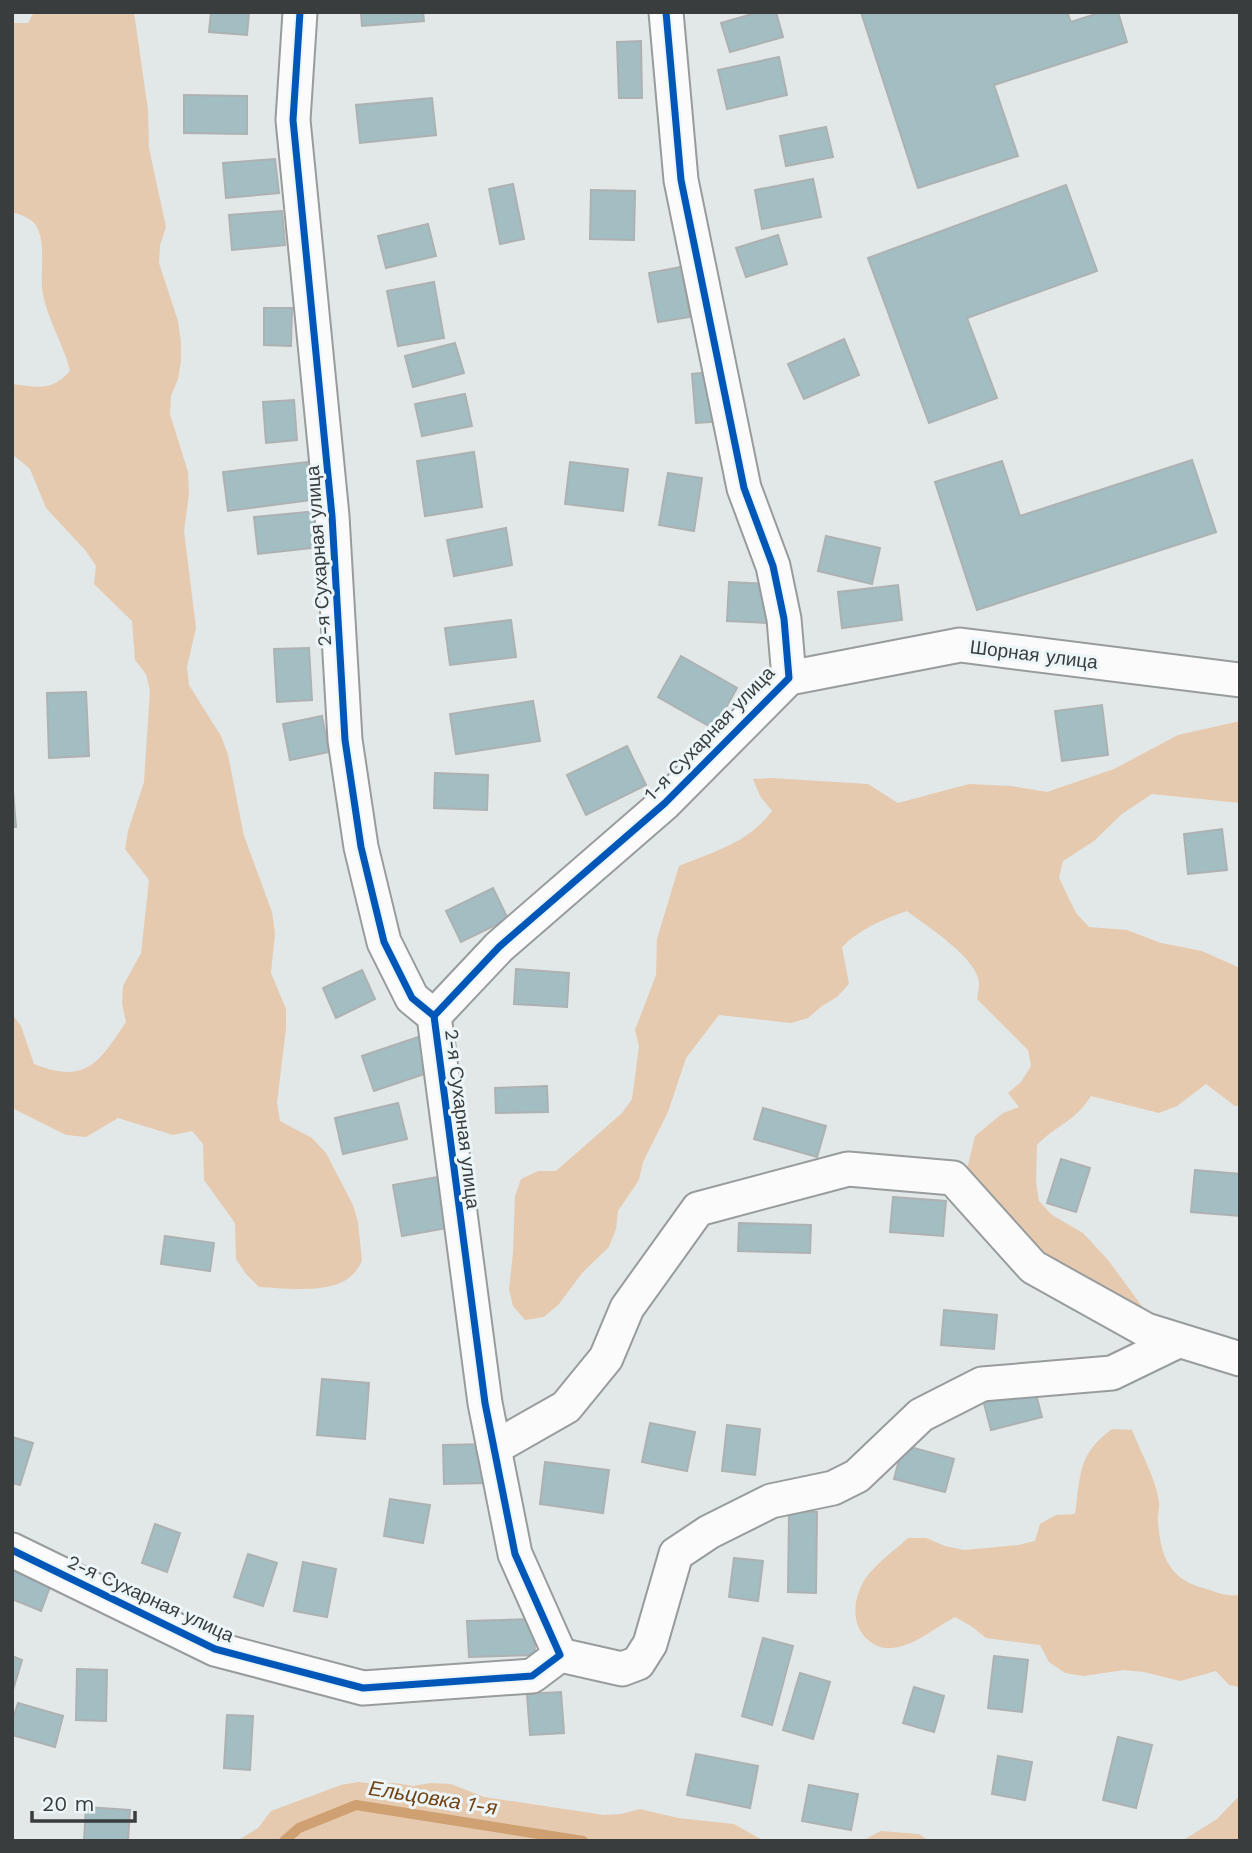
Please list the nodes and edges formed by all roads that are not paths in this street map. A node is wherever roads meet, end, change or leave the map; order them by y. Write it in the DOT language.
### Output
graph roads {
  1 [pos="300,12"];
  2 [pos="666,12"];
  3 [pos="789,678"];
  4 [pos="1240,680"];
  5 [pos="434,1016"];
  6 [pos="1178,1341"];
  7 [pos="1240,1359"];
  8 [pos="494,1448"];
  9 [pos="12,1550"];
  10 [pos="561,1656"];
  1 -- 5 [label="street, 2-я Сухарная улица"];
  2 -- 3 [label="street, 1-я Сухарная улица"];
  3 -- 4 [label="street, Шорная улица"];
  3 -- 5 [label="street, 1-я Сухарная улица"];
  5 -- 8 [label="street, 2-я Сухарная улица"];
  6 -- 7 [label="street"];
  6 -- 8 [label="street"];
  6 -- 10 [label="street"];
  8 -- 10 [label="street, 2-я Сухарная улица"];
  9 -- 10 [label="street, 2-я Сухарная улица"];
}
